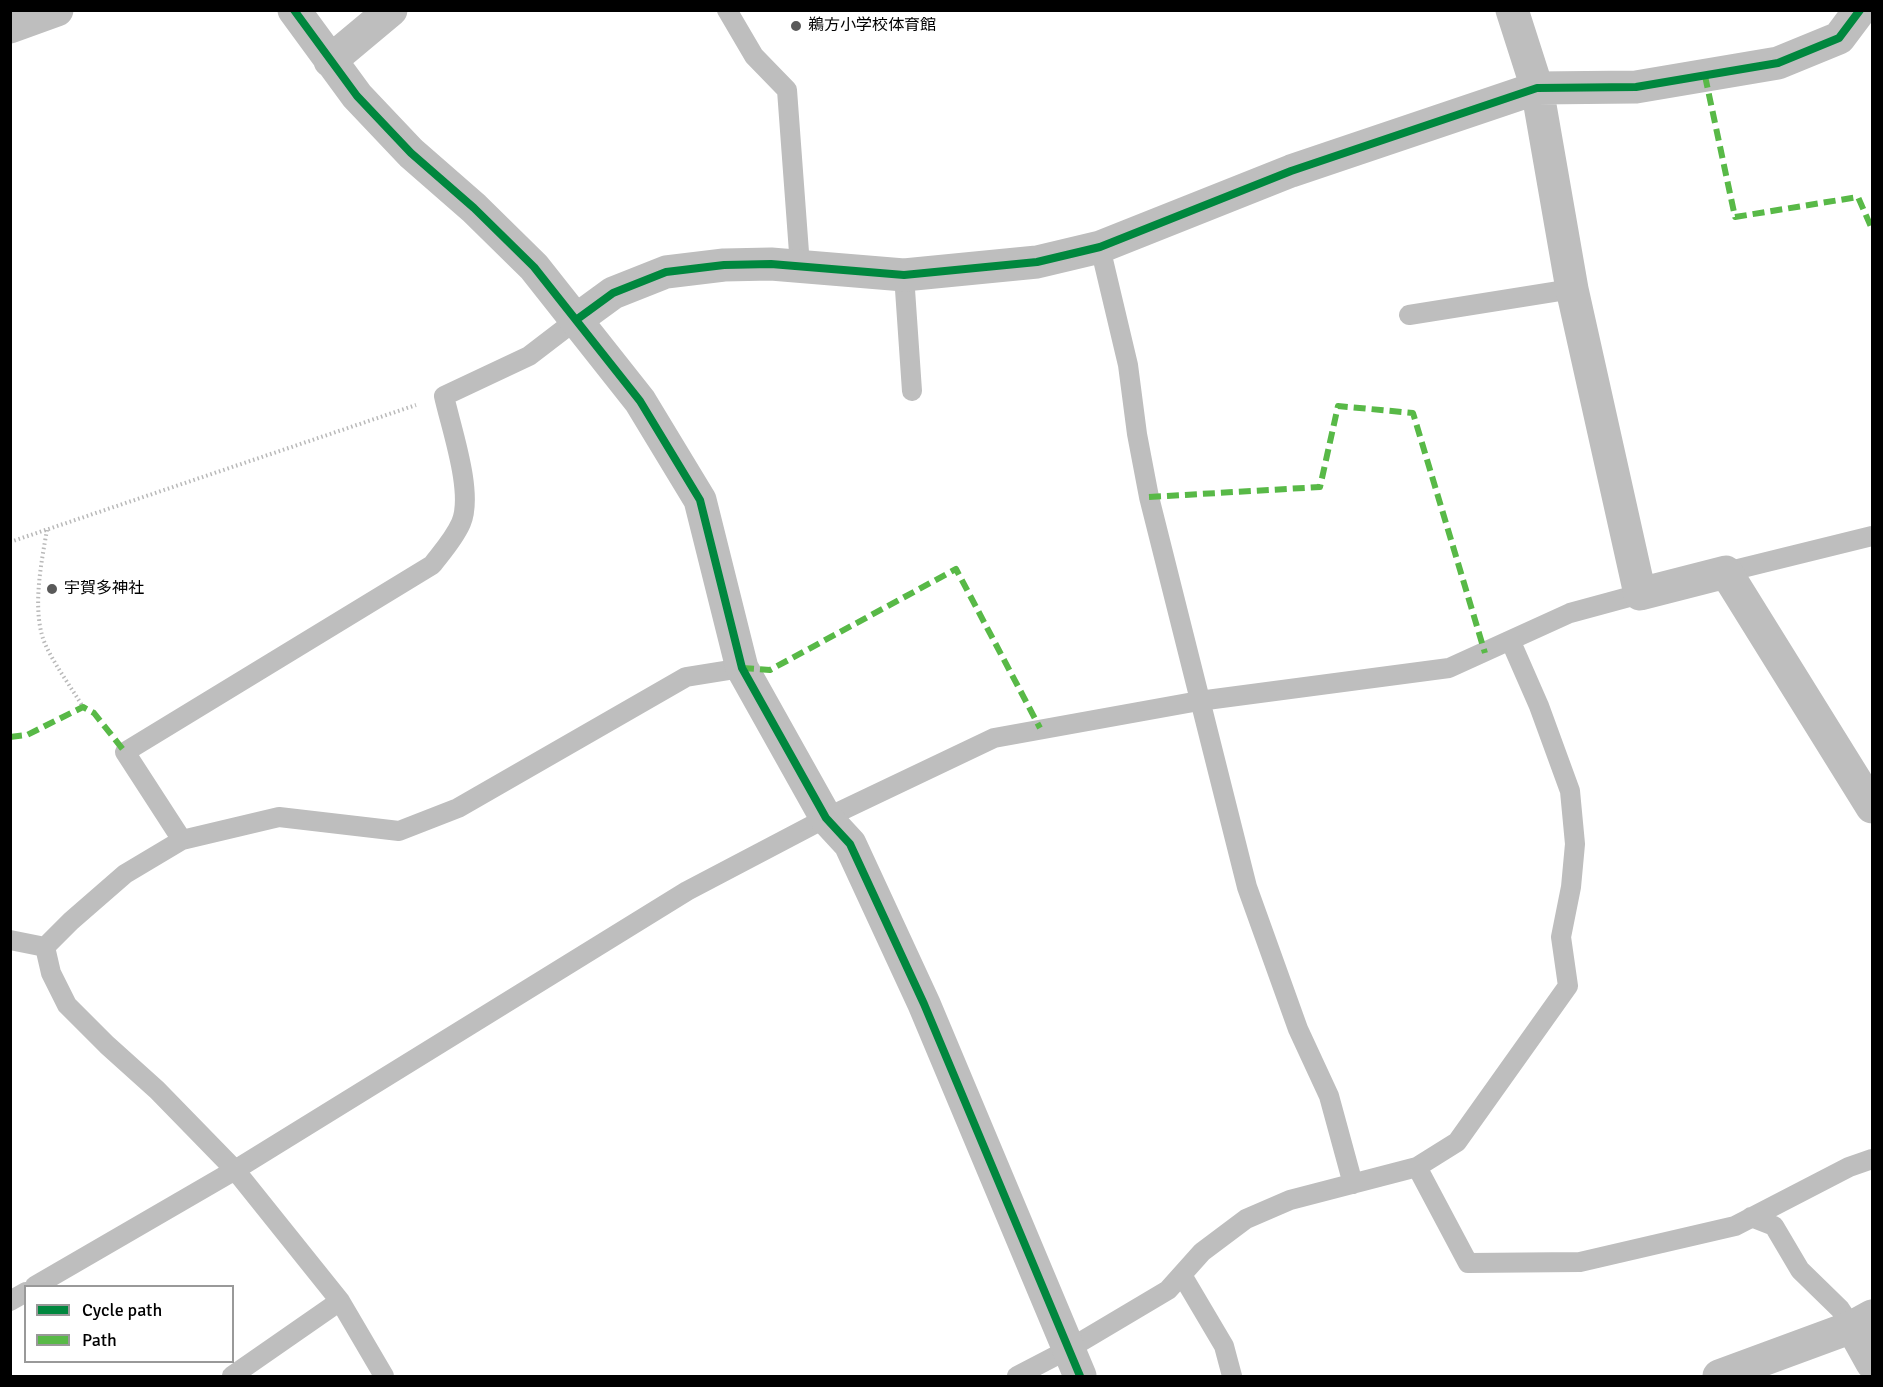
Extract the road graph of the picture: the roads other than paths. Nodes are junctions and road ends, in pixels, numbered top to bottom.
1 (57, 10) edge
2 (294, 10) edge
3 (391, 10) edge
4 (727, 10) edge
5 (1512, 10) edge
6 (1860, 10) edge
7 (10, 27) edge
8 (330, 61) junction
9 (1537, 88) junction
10 (1100, 247) junction
11 (800, 267) junction
12 (904, 275) junction
13 (1572, 289) junction
14 (1409, 315) dead end
15 (576, 320) junction
16 (912, 391) dead end
17 (1872, 536) edge
18 (1726, 572) junction
19 (1640, 594) junction
20 (1511, 642) junction
21 (742, 668) junction
22 (1199, 701) junction
23 (1872, 807) edge
24 (826, 818) junction
25 (182, 840) junction
26 (10, 940) edge
27 (45, 947) junction
28 (1872, 1159) edge
29 (1417, 1167) junction
30 (235, 1170) junction
31 (1353, 1184) junction
32 (1751, 1218) junction
33 (1182, 1275) junction
34 (39, 1285) edge
35 (24, 1293) edge
36 (10, 1301) edge
37 (340, 1301) junction
38 (1862, 1322) edge
39 (1872, 1363) edge
40 (1073, 1364) edge
41 (232, 1377) edge
42 (384, 1377) edge
43 (1017, 1377) edge
44 (1232, 1377) edge
45 (1719, 1377) edge

1 - 7 street
2 - 8 street
3 - 8 street
4 - 11 lane
5 - 9 street
6 - 9 street
8 - 15 street
9 - 10 street
9 - 13 street
10 - 12 street
10 - 22 lane
11 - 12 street
11 - 15 street
12 - 16 lane
13 - 14 lane
13 - 19 street
15 - 21 street
15 - 25 lane
17 - 18 lane
18 - 19 street
18 - 23 street
19 - 20 lane
20 - 22 lane
20 - 29 lane
21 - 24 street
21 - 25 lane
22 - 24 lane
22 - 31 lane
24 - 30 lane
24 - 40 street
25 - 27 lane
26 - 27 lane
27 - 30 lane
28 - 32 lane
29 - 31 lane
29 - 32 lane
30 - 34 lane
30 - 37 lane
31 - 33 lane
32 - 38 lane
33 - 40 lane
33 - 44 lane
35 - 36 lane
37 - 41 lane
37 - 42 lane
38 - 39 street
38 - 45 street
40 - 43 lane

